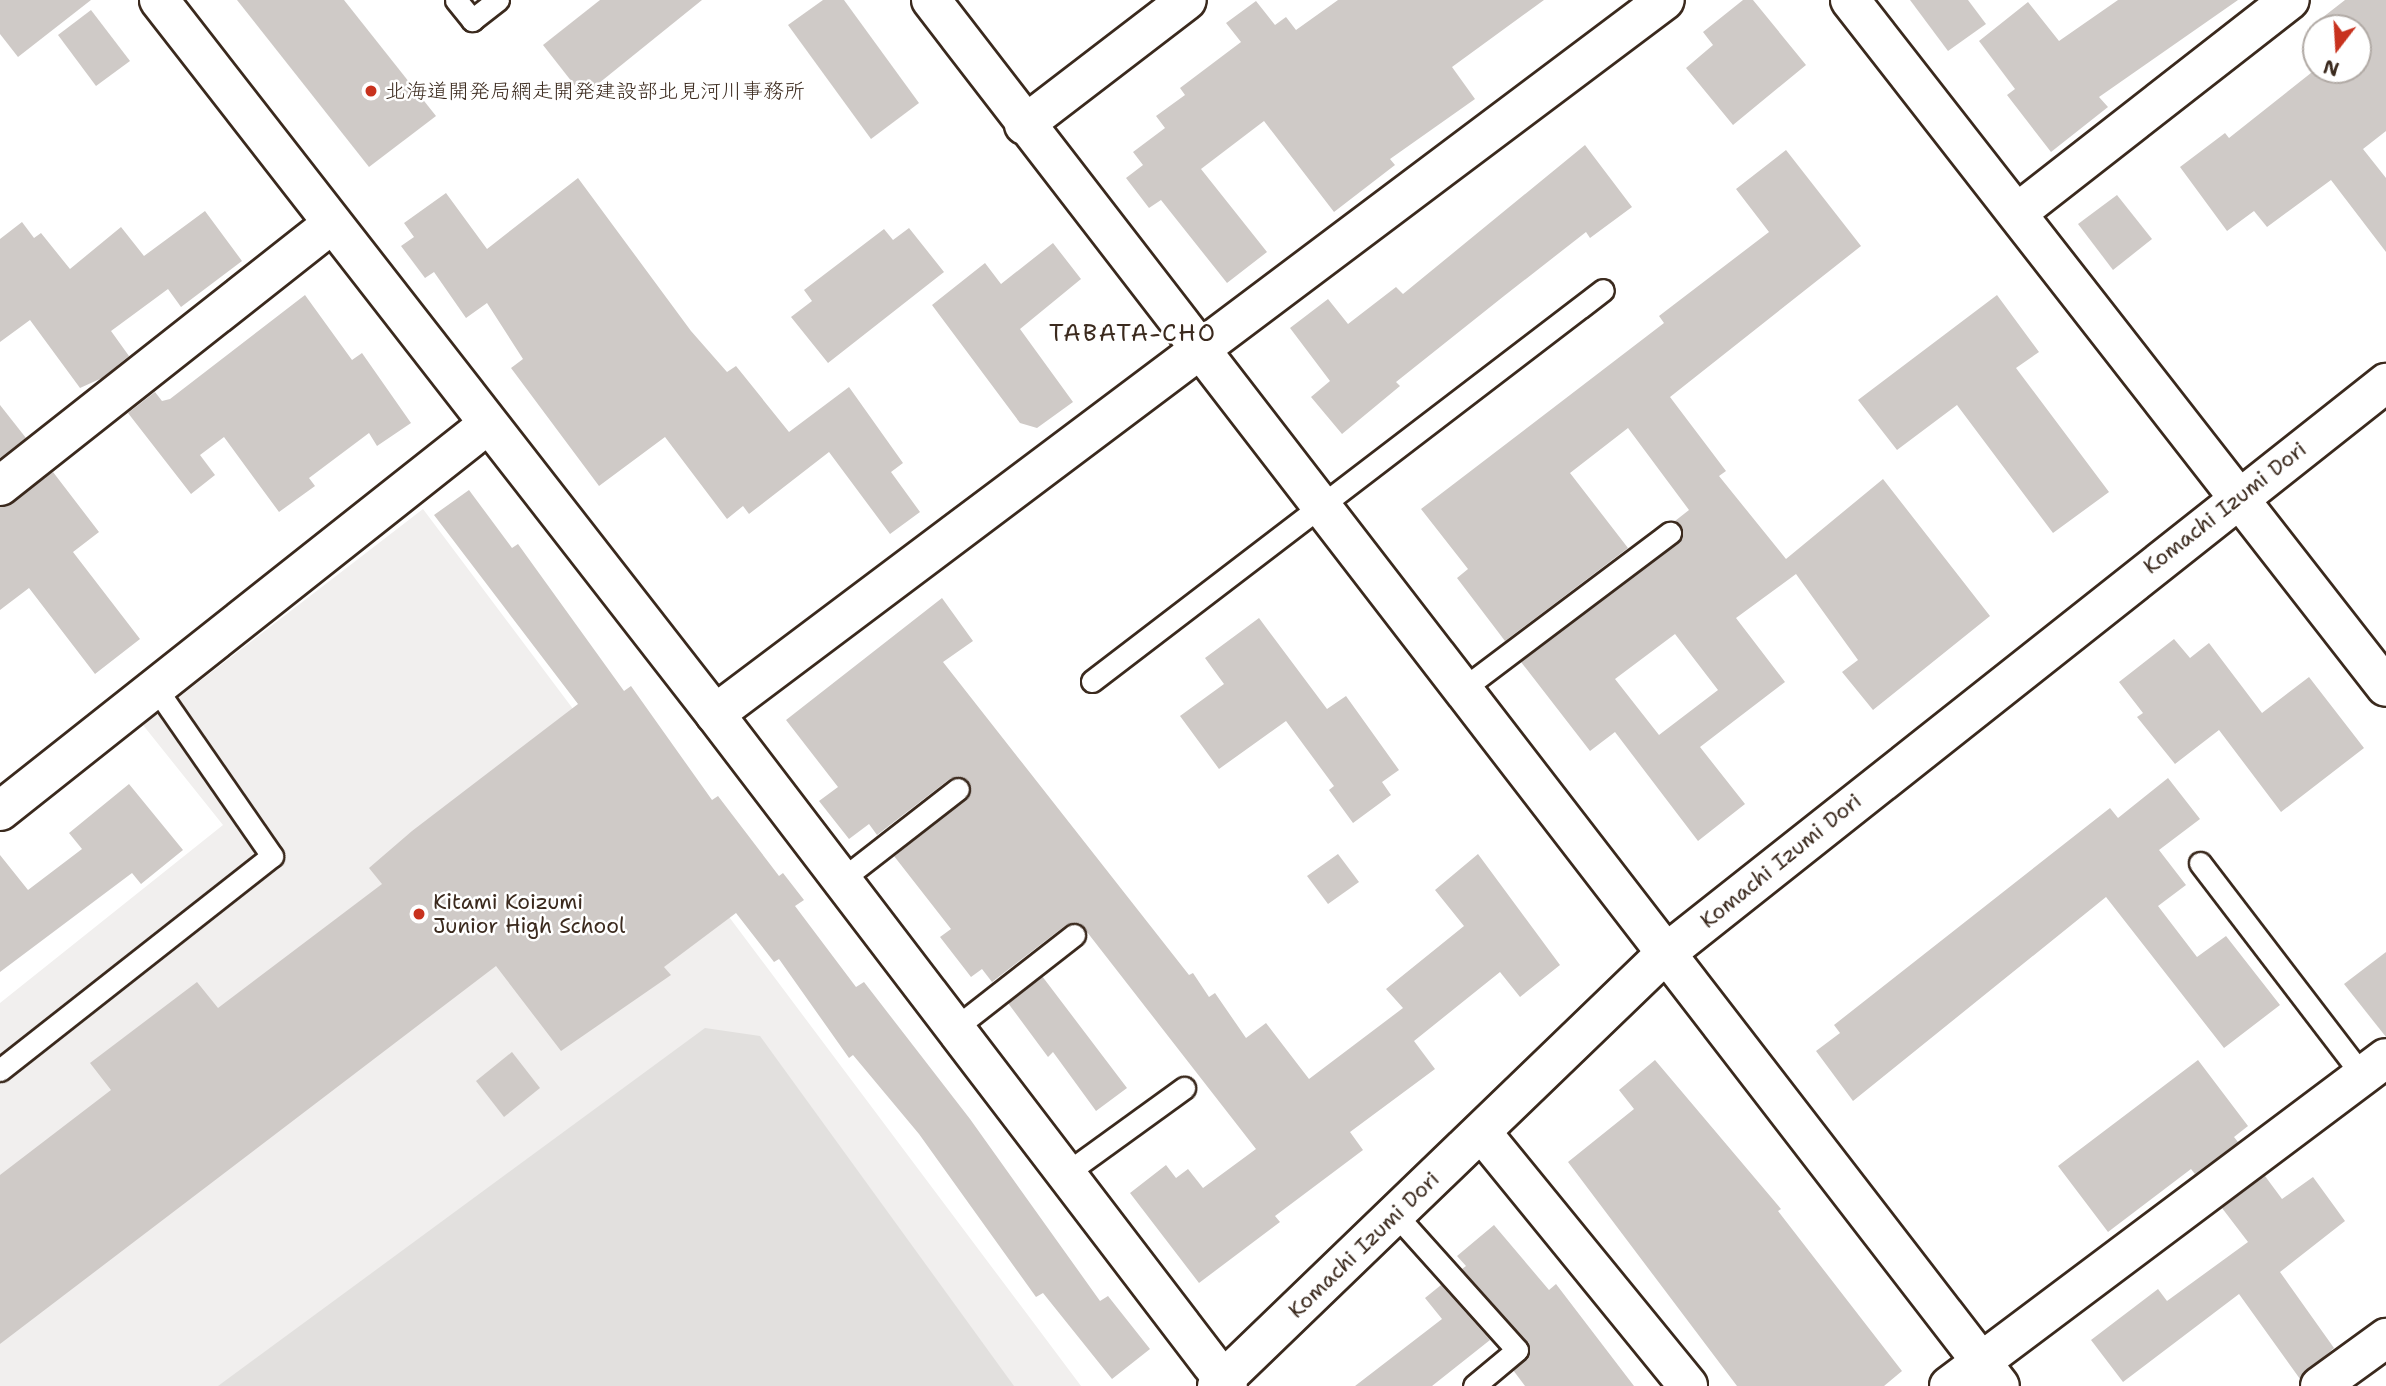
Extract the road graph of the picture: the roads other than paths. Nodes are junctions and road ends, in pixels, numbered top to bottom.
1 (159, 0) edge
2 (456, 0) edge
3 (498, 0) edge
4 (931, 0) edge
5 (1186, 0) edge
6 (1665, 0) edge
7 (1850, 0) edge
8 (2290, 0) edge
9 (1024, 125) junction
10 (2017, 213) junction
11 (332, 224) junction
12 (1603, 290) dead end
13 (1197, 351) junction
14 (2386, 383) edge
15 (487, 425) junction
16 (0, 486) edge
17 (2237, 498) junction
18 (1320, 511) junction
19 (1670, 533) dead end
20 (1092, 681) dead end
21 (2386, 687) edge
22 (157, 690) junction
23 (1460, 691) junction
24 (715, 714) junction
25 (958, 789) dead end
26 (0, 811) edge
27 (2200, 863) dead end
28 (841, 880) junction
29 (1074, 935) dead end
30 (1665, 954) junction
31 (955, 1028) junction
32 (2374, 1067) edge
33 (0, 1070) edge
34 (1184, 1088) dead end
35 (1482, 1133) junction
36 (1065, 1174) junction
37 (1396, 1215) junction
38 (2386, 1338) edge
39 (1990, 1374) edge
40 (1223, 1384) edge
41 (1474, 1386) edge
42 (1688, 1386) edge
43 (1949, 1386) edge
44 (2320, 1386) edge

1 - 11 street
2 - 3 lane
4 - 9 street
5 - 9 street
6 - 13 street
7 - 10 street
8 - 10 street
9 - 13 street
10 - 17 street
11 - 15 street
11 - 16 street
12 - 18 lane
13 - 18 street
13 - 24 street
14 - 17 street, Komachi Izumi Dori
15 - 22 street
15 - 24 street
17 - 21 street
17 - 30 street, Komachi Izumi Dori
18 - 20 lane
18 - 23 street
19 - 23 lane
22 - 26 street
22 - 33 lane
23 - 30 street
24 - 28 street
25 - 28 lane
27 - 32 lane
28 - 31 street
29 - 31 lane
30 - 35 street, Komachi Izumi Dori
30 - 39 street
31 - 36 street
32 - 39 street
34 - 36 lane
35 - 37 street, Komachi Izumi Dori
35 - 42 street
36 - 40 street
37 - 40 street, Komachi Izumi Dori
37 - 41 lane
38 - 44 street
39 - 43 street

